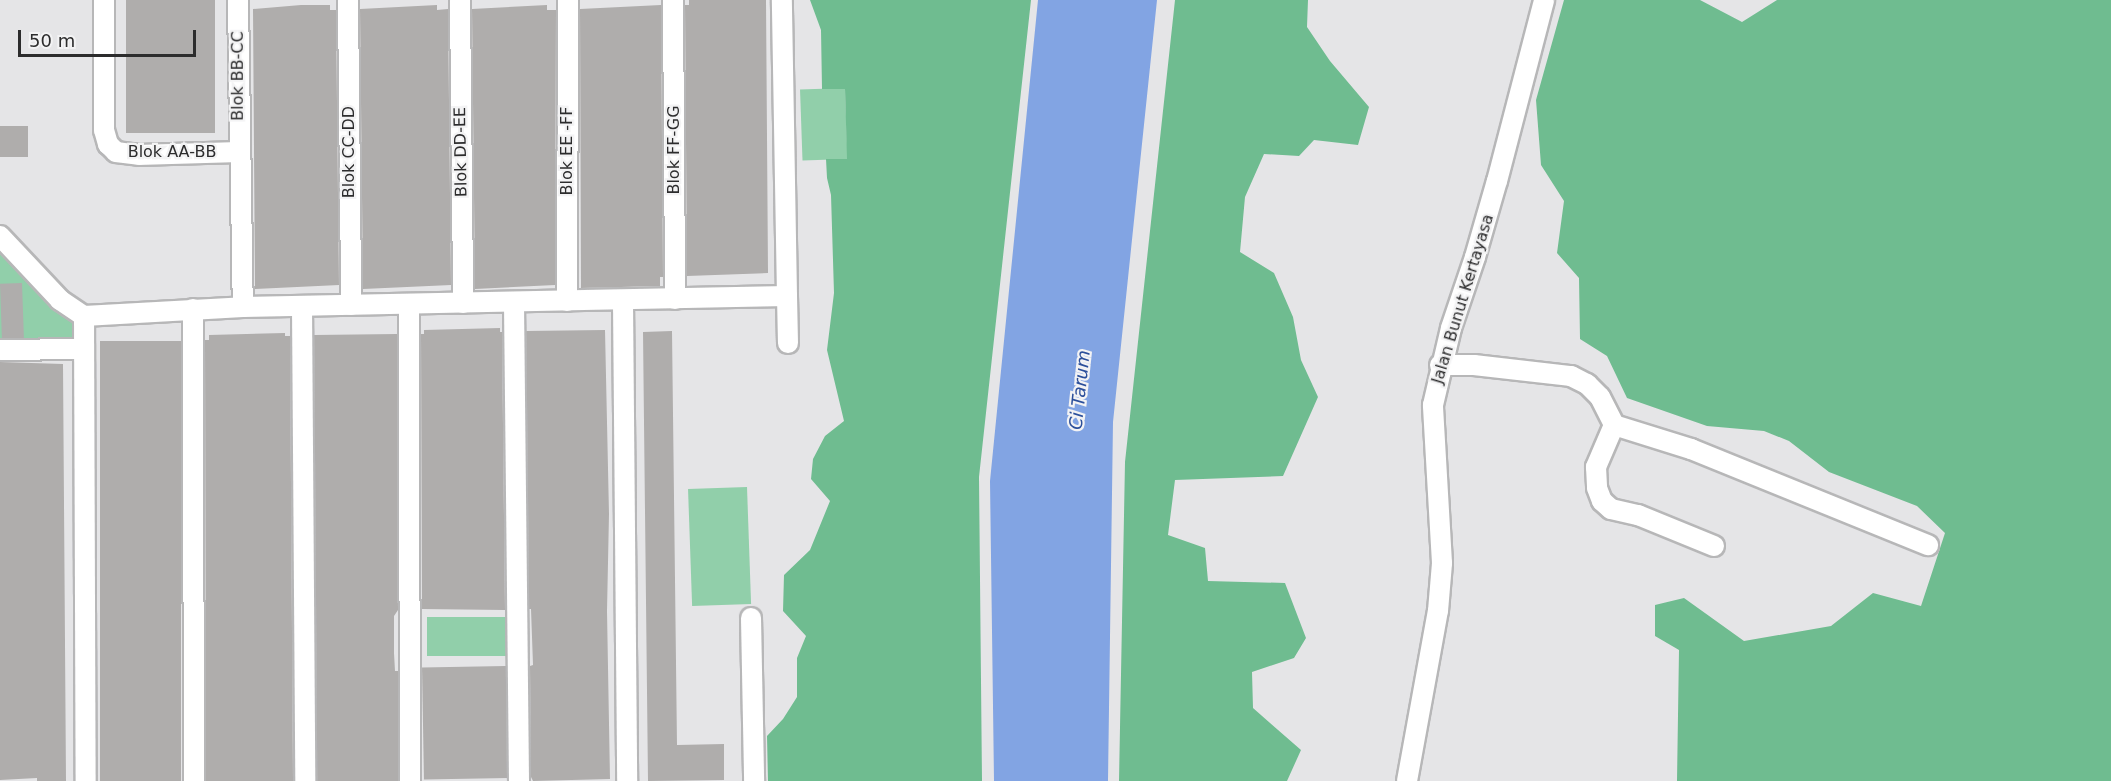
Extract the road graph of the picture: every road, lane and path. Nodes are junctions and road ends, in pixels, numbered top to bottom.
1 (104, 0) edge
2 (238, 0) edge
3 (348, 0) edge
4 (460, 0) edge
5 (568, 0) edge
6 (673, 0) edge
7 (782, 0) edge
8 (1544, 0) edge
9 (238, 152) junction
10 (0, 236) edge
11 (787, 296) junction
12 (675, 299) junction
13 (567, 301) junction
14 (623, 301) junction
15 (463, 303) junction
16 (514, 303) junction
17 (351, 304) junction
18 (409, 305) junction
19 (302, 306) junction
20 (243, 307) junction
21 (193, 309) junction
22 (84, 316) junction
23 (788, 343) dead end
24 (84, 349) junction
25 (0, 350) edge
26 (1440, 365) junction
27 (1614, 425) junction
28 (1928, 545) dead end
29 (1714, 546) dead end
30 (751, 618) dead end
31 (86, 781) edge
32 (194, 781) edge
33 (305, 781) edge
34 (410, 781) edge
35 (519, 781) edge
36 (627, 781) edge
37 (754, 781) edge
38 (1407, 781) edge

1 - 9 street, Blok AA-BB
2 - 9 street, Blok BB-CC
3 - 17 street, Blok CC-DD
4 - 15 street, Blok DD-EE
5 - 13 street, Blok EE -FF
6 - 12 street, Blok FF-GG
7 - 11 street
8 - 26 street, Jalan Bunut Kertayasa
9 - 20 street, Blok BB-CC
10 - 22 street
11 - 12 street
11 - 23 street
12 - 14 street
13 - 14 street
13 - 16 street
14 - 36 street
15 - 16 street
15 - 18 street
16 - 35 street
17 - 18 street
17 - 19 street
18 - 34 street
19 - 20 street
19 - 33 street
20 - 21 street
21 - 22 street
21 - 32 street
22 - 24 street
24 - 25 street
24 - 31 street
26 - 27 street
26 - 38 street, Jalan Bunut Kertayasa
27 - 28 street
27 - 29 street
30 - 37 street

